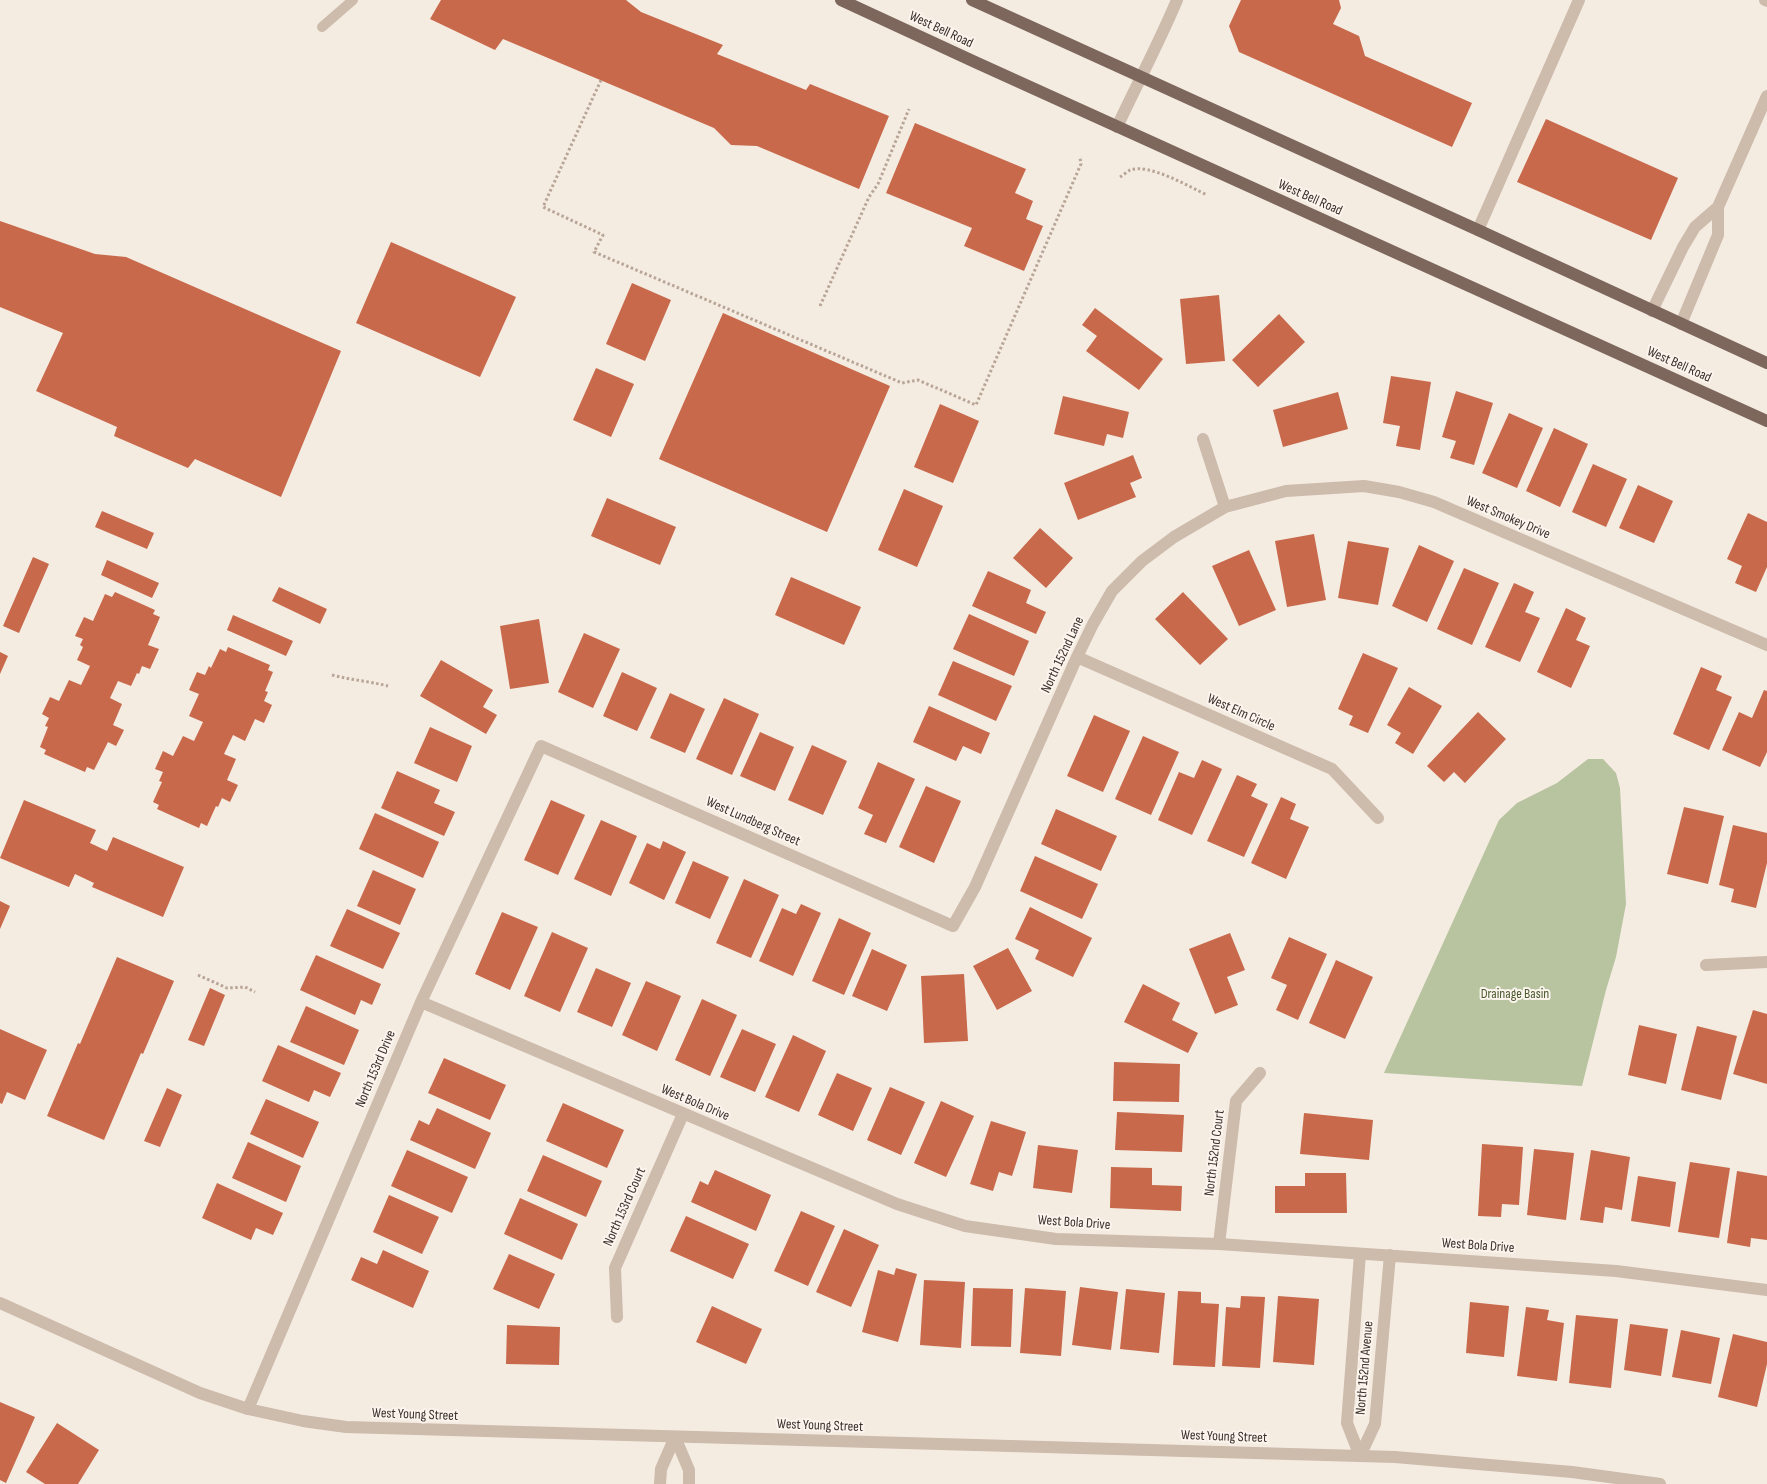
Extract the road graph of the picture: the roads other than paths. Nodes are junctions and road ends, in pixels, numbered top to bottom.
1 (353, 0) edge
2 (841, 0) edge
3 (972, 0) edge
4 (1177, 0) edge
5 (1579, 0) edge
6 (322, 27) dead end
7 (1140, 77) junction
8 (1767, 96) edge
9 (1117, 127) junction
10 (1718, 207) junction
11 (1478, 230) junction
12 (1652, 311) junction
13 (1681, 324) junction
14 (1767, 363) edge
15 (1767, 421) edge
16 (1203, 439) dead end
17 (1225, 508) junction
18 (1767, 645) edge
19 (1077, 657) junction
20 (541, 746) joint
21 (1378, 818) dead end
22 (953, 926) joint
23 (1767, 962) edge
24 (1706, 965) dead end
25 (421, 1002) junction
26 (1260, 1073) dead end
27 (683, 1114) junction
28 (1219, 1244) junction
29 (1360, 1254) junction
30 (1390, 1255) junction
31 (1767, 1290) edge
32 (0, 1303) edge
33 (617, 1317) dead end
34 (248, 1409) junction
35 (675, 1437) junction
36 (1360, 1456) junction
37 (660, 1484) edge
38 (689, 1484) edge
39 (1660, 1484) edge

1 - 6 lane
2 - 9 main road, West Bell Road
3 - 7 main road
4 - 7 street
5 - 11 street
7 - 9 street
7 - 11 main road
8 - 10 street
9 - 15 main road, West Bell Road
10 - 12 street
10 - 13 street
11 - 12 main road
12 - 13 main road
13 - 14 main road
16 - 17 street
17 - 18 street, West Smokey Drive
17 - 19 street, North 152nd Lane
19 - 21 street, West Elm Circle
19 - 22 street, North 152nd Lane
20 - 22 street, West Lundberg Street
20 - 25 street, North 153rd Drive
23 - 24 street
25 - 27 street, West Bola Drive
25 - 34 street, North 153rd Drive
26 - 28 street, North 152nd Court
27 - 28 street, West Bola Drive
27 - 33 street, North 153rd Court
28 - 29 street, West Bola Drive
29 - 30 street, West Bola Drive
29 - 36 street, North 152nd Avenue
30 - 31 street, West Bola Drive
30 - 36 street, North 152nd Avenue
32 - 34 street, West Young Street
34 - 35 street, West Young Street
35 - 36 street, West Young Street
35 - 37 street
35 - 38 street
36 - 39 street, West Young Street

